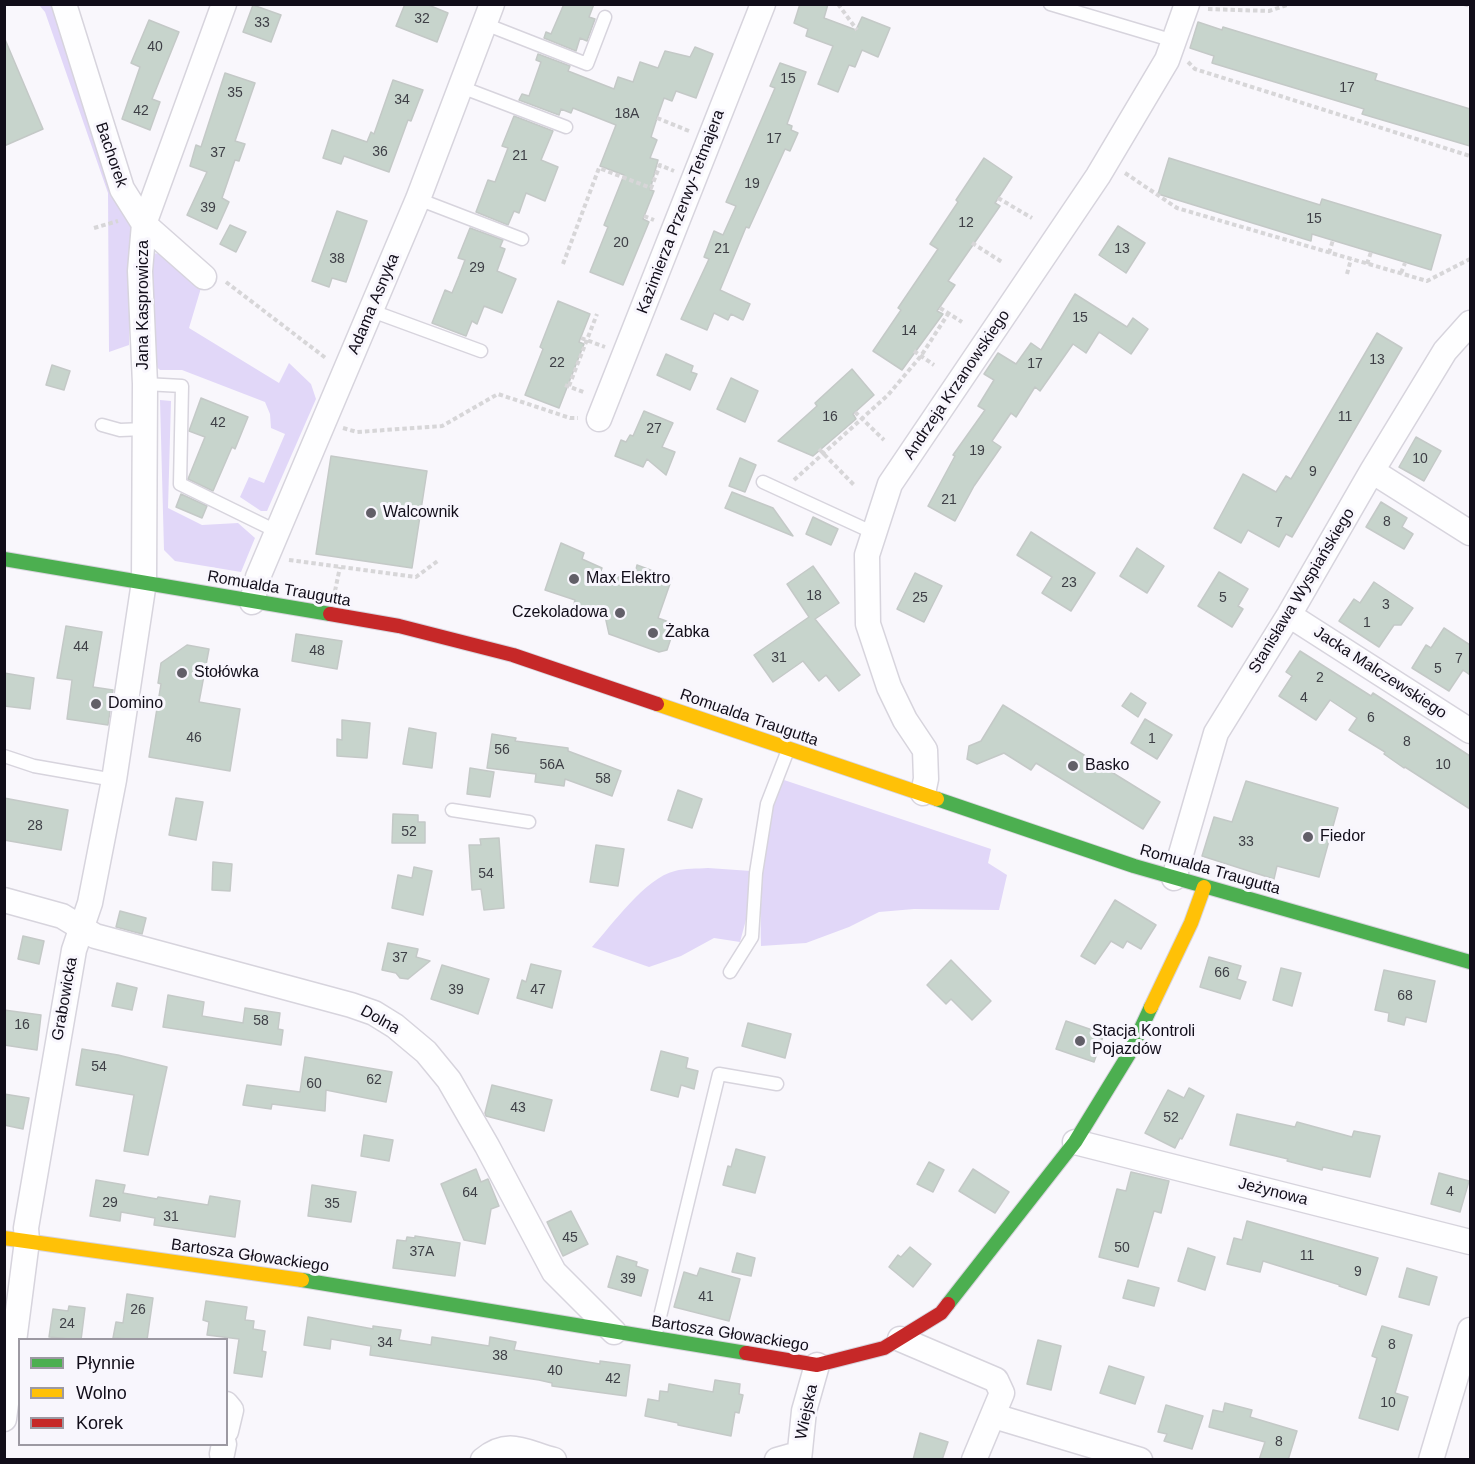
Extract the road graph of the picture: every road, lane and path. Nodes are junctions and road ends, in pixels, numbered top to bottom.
1 (64, 4) edge
2 (224, 4) edge
3 (838, 4) edge
4 (1050, 4) edge
5 (1290, 4) edge
6 (1464, 4) edge
7 (758, 6) edge
8 (1470, 6) edge
9 (1197, 7) edge
10 (489, 14) edge
11 (605, 17) dead end
12 (857, 30) dead end
13 (1174, 41) junction
14 (1195, 69) dead end
15 (461, 87) junction
16 (657, 118) dead end
17 (566, 127) dead end
18 (710, 138) junction
19 (1470, 156) edge
20 (1107, 161) junction
21 (694, 179) junction
22 (998, 198) dead end
23 (418, 199) junction
24 (1179, 200) dead end
25 (1177, 208) junction
26 (1224, 214) dead end
27 (1032, 218) dead end
28 (1222, 221) junction
29 (144, 224) junction
30 (1256, 224) dead end
31 (1254, 231) junction
32 (1290, 234) dead end
33 (522, 239) dead end
34 (1288, 240) junction
35 (1333, 240) dead end
36 (972, 243) dead end
37 (1371, 252) dead end
38 (1329, 253) junction
39 (1351, 259) junction
40 (1470, 260) edge
41 (1002, 262) dead end
42 (1405, 263) dead end
43 (563, 264) dead end
44 (1367, 264) junction
45 (196, 271) joint
46 (1347, 274) dead end
47 (1401, 274) junction
48 (940, 308) dead end
49 (372, 311) junction
50 (597, 314) dead end
51 (948, 314) junction
52 (962, 322) dead end
53 (1468, 330) edge
54 (482, 351) dead end
55 (914, 351) dead end
56 (921, 356) junction
57 (934, 364) dead end
58 (335, 365) dead end
59 (145, 384) junction
60 (569, 386) dead end
61 (855, 412) dead end
62 (599, 419) joint
63 (862, 419) junction
64 (102, 425) dead end
65 (335, 425) dead end
66 (145, 429) junction
67 (884, 440) dead end
68 (819, 449) dead end
69 (824, 453) junction
70 (1372, 471) junction
71 (763, 482) dead end
72 (854, 485) dead end
73 (782, 491) junction
74 (278, 532) junction
75 (874, 533) junction
76 (1470, 533) edge
77 (4, 559) edge
78 (279, 559) dead end
79 (439, 560) dead end
80 (340, 567) junction
81 (144, 582) junction
82 (326, 590) dead end
83 (335, 592) junction
84 (345, 594) dead end
85 (252, 602) junction
86 (1289, 615) junction
87 (1470, 731) edge
88 (789, 749) junction
89 (4, 756) edge
90 (114, 780) junction
91 (923, 793) junction
92 (452, 810) dead end
93 (528, 822) dead end
94 (1174, 878) junction
95 (1204, 887) junction
96 (4, 900) edge
97 (81, 927) junction
98 (1470, 962) edge
99 (730, 972) dead end
100 (777, 1084) dead end
101 (1074, 1142) junction
102 (16, 1239) edge
103 (1470, 1242) edge
104 (1470, 1330) edge
105 (614, 1332) junction
106 (655, 1338) junction
107 (900, 1338) junction
108 (16, 1359) edge
109 (818, 1365) junction
110 (228, 1406) edge
111 (994, 1416) junction
112 (4, 1419) edge
113 (228, 1424) edge
114 (791, 1458) edge
115 (483, 1460) edge
116 (554, 1460) edge
117 (974, 1460) edge
118 (1140, 1460) edge
119 (1431, 1460) edge

1 - 29 street, Bachorek
2 - 29 street, Jana Kasprowicza
3 - 12 path
4 - 13 lane
5 - 9 path
6 - 8 path
7 - 18 street, Kazimierza Przerwy-Tetmajera
9 - 13 street, Andrzeja Krzanowskiego
10 - 11 lane
10 - 15 street, Adama Asnyka
13 - 20 street, Andrzeja Krzanowskiego
14 - 19 path
15 - 17 lane
15 - 23 street, Adama Asnyka
16 - 18 path
18 - 21 street, Kazimierza Przerwy-Tetmajera
20 - 25 path
20 - 75 street, Andrzeja Krzanowskiego
21 - 43 path
21 - 62 street, Kazimierza Przerwy-Tetmajera
22 - 27 path
23 - 33 lane
23 - 49 street, Adama Asnyka
24 - 25 path
25 - 28 path
26 - 28 path
28 - 31 path
29 - 45 street, Bachorek
29 - 59 street, Jana Kasprowicza
30 - 31 path
31 - 34 path
32 - 34 path
34 - 38 path
35 - 38 path
36 - 41 path
37 - 44 path
38 - 39 path
39 - 44 path
39 - 46 path
40 - 47 path
42 - 47 path
44 - 47 path
45 - 58 path
48 - 51 path
49 - 54 lane
49 - 74 street, Adama Asnyka
50 - 60 path
51 - 52 path
51 - 56 path
53 - 70 street, Stanisława Wyspiańskiego
55 - 56 path
56 - 57 path
56 - 63 path
59 - 66 street, Jana Kasprowicza
59 - 74 lane
61 - 63 path
62 - 65 path
63 - 67 path
63 - 69 path
64 - 66 lane
66 - 81 street, Jana Kasprowicza
68 - 69 path
69 - 72 path
69 - 73 path
70 - 76 street
70 - 86 street, Stanisława Wyspiańskiego
71 - 73 lane
73 - 75 lane
74 - 85 street, Adama Asnyka
75 - 91 street, Andrzeja Krzanowskiego
77 - 81 street, Romualda Traugutta
78 - 80 path
79 - 80 path
80 - 83 path
81 - 85 street, Romualda Traugutta
81 - 90 street, Grabowicka
82 - 83 path
83 - 84 path
85 - 88 street, Romualda Traugutta
86 - 87 street, Jacka Malczewskiego
86 - 94 street, Stanisława Wyspiańskiego
88 - 91 street, Romualda Traugutta
88 - 99 lane
89 - 90 lane
90 - 97 street, Grabowicka
91 - 94 street, Romualda Traugutta
92 - 93 lane
94 - 95 street, Romualda Traugutta
95 - 98 street, Romualda Traugutta
95 - 101 street, Bartosza Głowackiego
96 - 97 street, Dolna
97 - 102 street, Grabowicka
97 - 105 street, Dolna
100 - 106 lane
101 - 103 street, Jeżynowa
101 - 107 street, Bartosza Głowackiego
102 - 105 street, Bartosza Głowackiego
102 - 108 street, Grabowicka
104 - 119 street
105 - 106 street, Bartosza Głowackiego
106 - 109 street, Bartosza Głowackiego
107 - 109 street, Bartosza Głowackiego
107 - 111 street
108 - 112 street, Grabowicka
109 - 114 street, Wiejska
110 - 113 street
111 - 117 street
111 - 118 street
115 - 116 street

